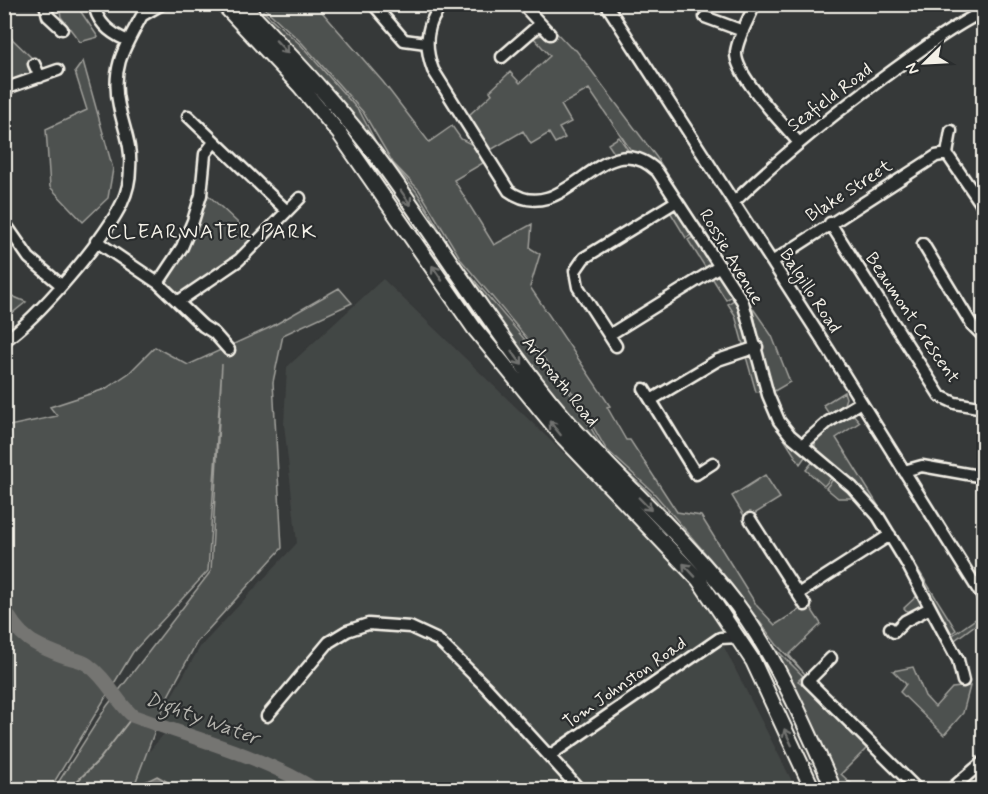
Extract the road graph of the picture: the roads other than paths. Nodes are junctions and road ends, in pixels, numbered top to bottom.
1 (45, 4) edge
2 (94, 4) edge
3 (148, 4) edge
4 (162, 4) edge
5 (223, 4) edge
6 (242, 4) edge
7 (374, 4) edge
8 (443, 4) edge
9 (522, 4) edge
10 (755, 4) edge
11 (970, 4) edge
12 (611, 7) edge
13 (980, 13) edge
14 (143, 15) junction
15 (705, 17) dead end
16 (540, 24) junction
17 (984, 26) edge
18 (62, 29) dead end
19 (743, 31) junction
20 (549, 34) dead end
21 (126, 40) junction
22 (426, 43) junction
23 (502, 57) dead end
24 (34, 64) dead end
25 (58, 70) dead end
26 (40, 77) junction
27 (4, 89) edge
28 (188, 116) dead end
29 (951, 131) dead end
30 (214, 142) junction
31 (798, 142) junction
32 (947, 154) junction
33 (300, 198) dead end
34 (677, 201) junction
35 (734, 202) junction
36 (984, 208) edge
37 (287, 212) junction
38 (4, 222) edge
39 (830, 223) junction
40 (96, 241) junction
41 (923, 244) dead end
42 (772, 262) junction
43 (720, 266) junction
44 (158, 283) junction
45 (61, 285) junction
46 (179, 301) junction
47 (609, 335) junction
48 (984, 337) edge
49 (4, 341) edge
50 (616, 346) dead end
51 (757, 347) junction
52 (229, 350) dead end
53 (644, 389) dead end
54 (651, 400) junction
55 (861, 402) junction
56 (984, 408) edge
57 (802, 445) junction
58 (713, 463) dead end
59 (904, 471) junction
60 (984, 477) edge
61 (750, 519) dead end
62 (890, 535) junction
63 (982, 593) edge
64 (798, 594) junction
65 (805, 605) dead end
66 (930, 608) junction
67 (727, 619) junction
68 (890, 628) dead end
69 (739, 637) junction
70 (720, 638) junction
71 (831, 658) dead end
72 (963, 681) dead end
73 (267, 716) dead end
74 (549, 756) junction
75 (984, 761) edge
76 (580, 789) edge
77 (813, 789) edge
78 (834, 789) edge
79 (918, 789) edge
80 (950, 789) edge

1 - 18 street
2 - 21 street
3 - 14 street
4 - 14 street
67 -> 5 main road, Arbroath Road
6 -> 78 main road, Arbroath Road
7 - 22 street
8 - 22 street
9 - 16 street
10 - 19 street
11 - 13 street
12 - 35 street, Balgillo Road
13 - 17 street
13 - 31 street, Seafield Road
14 - 21 street
15 - 19 street
16 - 20 street
16 - 23 street
19 - 31 street
21 - 40 street
22 - 34 street, Rossie Avenue
24 - 26 street
25 - 26 street
26 - 27 street
28 - 30 street
29 - 32 street
30 - 37 street
30 - 44 street
31 - 35 street, Seafield Road
32 - 36 street
32 - 39 street, Blake Street
33 - 37 street
34 - 43 street, Rossie Avenue
34 - 47 street
35 - 42 street, Balgillo Road
37 - 46 street
38 - 45 street
39 - 42 street, Blake Street
39 - 56 street, Beaumont Crescent
40 - 44 street
40 - 45 street
41 - 48 street
42 - 55 street, Balgillo Road
43 - 47 street
43 - 51 street, Rossie Avenue
44 - 46 street
45 - 49 street
46 - 52 street
47 - 50 street
51 - 54 street
51 - 57 street, Rossie Avenue
53 - 54 street
54 - 58 street
55 - 57 street
55 - 59 street, Balgillo Road
57 - 62 street, Rossie Avenue
59 - 60 street
59 - 63 street, Balgillo Road
61 - 64 street
62 - 64 street
62 - 66 street, Rossie Avenue
64 - 65 street
66 - 68 street
66 - 72 street, Rossie Avenue
67 - 69 main road, Arbroath Road
67 - 70 street
69 - 70 street
77 -> 69 main road, Arbroath Road
70 - 74 street, Tom Johnston Road
71 - 79 street
73 - 74 street
74 - 76 street
75 - 80 street

